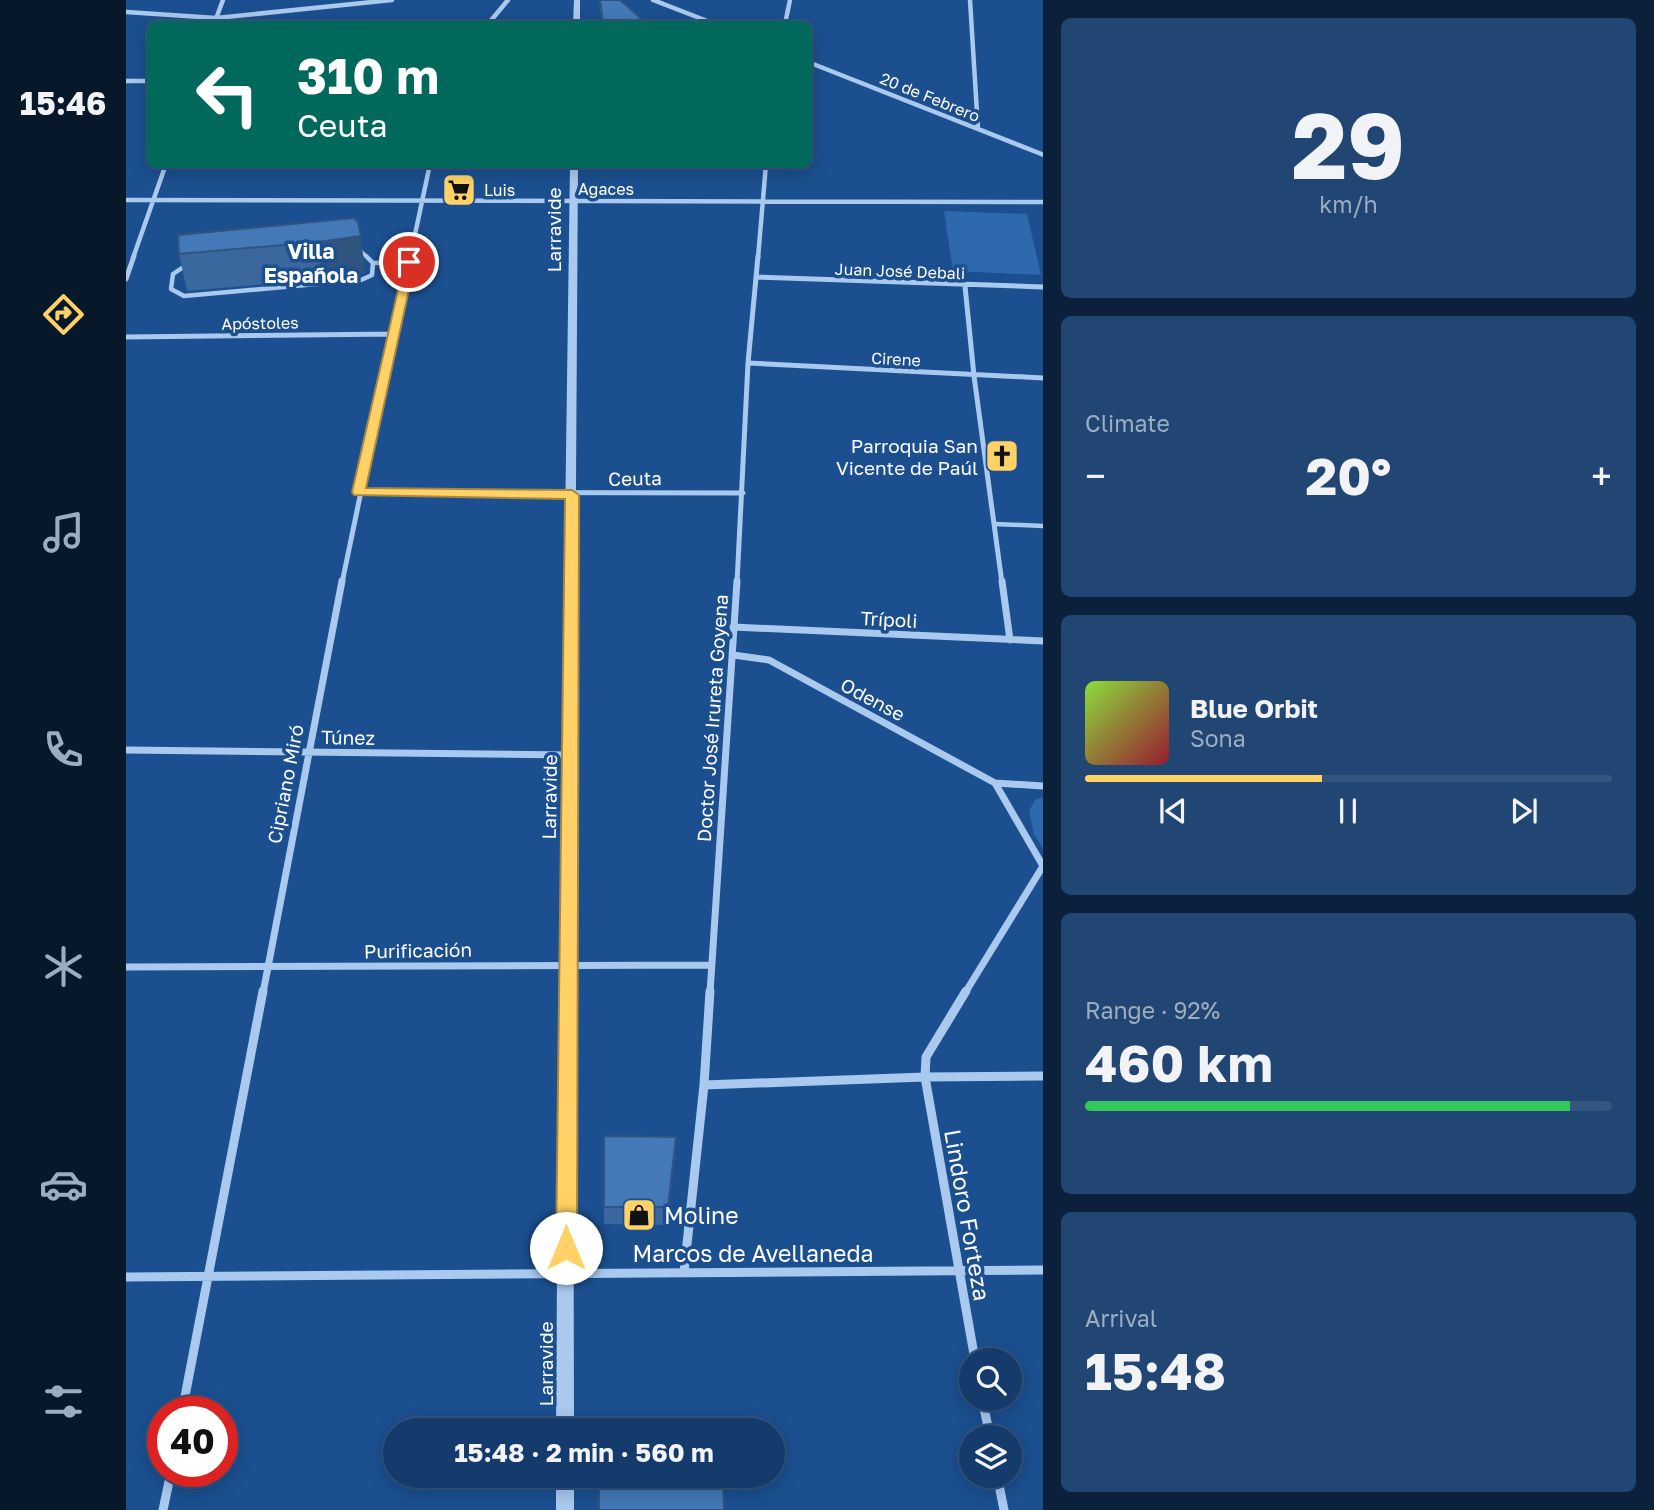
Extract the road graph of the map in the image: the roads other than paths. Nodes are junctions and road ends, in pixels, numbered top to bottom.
1 (223, 0) edge
2 (316, 0) edge
3 (392, 0) edge
4 (508, 0) edge
5 (578, 0) edge
6 (653, 0) edge
7 (790, 0) edge
8 (970, 0) edge
9 (314, 9) junction
10 (126, 12) edge
11 (216, 18) junction
12 (215, 21) edge
13 (490, 21) edge
14 (577, 21) edge
15 (707, 21) edge
16 (786, 21) edge
17 (812, 64) edge
18 (126, 81) edge
19 (147, 81) edge
20 (978, 129) junction
21 (1043, 155) edge
22 (165, 168) edge
23 (429, 168) edge
24 (574, 168) edge
25 (766, 168) edge
26 (126, 200) edge
27 (154, 200) junction
28 (422, 201) junction
29 (574, 201) junction
30 (762, 201) junction
31 (1043, 202) edge
32 (409, 262) junction
33 (373, 263) junction
34 (756, 277) junction
35 (126, 279) edge
36 (965, 286) junction
37 (1043, 286) edge
38 (394, 334) junction
39 (126, 337) edge
40 (748, 363) junction
41 (974, 376) junction
42 (1043, 378) edge
43 (359, 492) junction
44 (743, 493) junction
45 (572, 495) junction
46 (995, 524) junction
47 (1043, 526) edge
48 (733, 627) junction
49 (1010, 640) junction
50 (1043, 641) edge
51 (733, 655) junction
52 (126, 750) edge
53 (309, 752) junction
54 (570, 755) junction
55 (995, 783) junction
56 (1043, 786) edge
57 (1043, 866) edge
58 (566, 964) junction
59 (711, 965) junction
60 (126, 968) edge
61 (267, 968) junction
62 (1043, 1076) edge
63 (925, 1077) junction
64 (704, 1085) junction
65 (1043, 1270) edge
66 (958, 1271) junction
67 (684, 1272) junction
68 (566, 1274) junction
69 (126, 1277) edge
70 (209, 1277) junction
71 (973, 1348) edge
72 (185, 1396) edge
73 (565, 1418) edge
74 (168, 1487) edge
75 (565, 1488) edge
76 (1000, 1488) edge
77 (163, 1510) edge
78 (565, 1510) edge
79 (1004, 1510) edge

1 - 11 street
2 - 9 street
3 - 9 street
4 - 13 street
5 - 14 street
6 - 15 street
7 - 16 street
8 - 20 street
9 - 11 street
10 - 11 street
11 - 12 street
17 - 20 street, 20 de Febrero
18 - 19 street
20 - 21 street, 20 de Febrero
22 - 27 street
23 - 28 street, Cipriano Miró
24 - 29 street, Larravide
25 - 30 street, Doctor José Irureta Goyena
26 - 27 street, Agaces
27 - 28 street, Agaces
27 - 35 street
28 - 29 street, Agaces
28 - 32 street, Cipriano Miró
29 - 30 street, Agaces
29 - 45 street, Larravide
30 - 31 street, Agaces
30 - 34 street, Doctor José Irureta Goyena
32 - 33 lane
32 - 38 street, Cipriano Miró
33 - 33 lane
34 - 36 street, Juan José Debali
34 - 40 street, Doctor José Irureta Goyena
36 - 37 street, Juan José Debali
36 - 41 street
38 - 39 street, Apóstoles
38 - 43 street, Cipriano Miró
40 - 41 street, Cirene
40 - 44 street, Doctor José Irureta Goyena
41 - 42 street, Cirene
41 - 46 street
43 - 45 street, Ceuta
43 - 53 street, Cipriano Miró
44 - 45 street, Ceuta
44 - 48 street, Doctor José Irureta Goyena
45 - 54 street, Larravide
46 - 47 lane
46 - 49 street
48 - 49 street, Trípoli
48 - 51 street, Doctor José Irureta Goyena
49 - 50 street, Trípoli
51 - 55 street, Odense
51 - 59 street, Doctor José Irureta Goyena
52 - 53 street, Túnez
53 - 54 street, Túnez
53 - 61 street, Cipriano Miró
54 - 58 street, Larravide
55 - 56 street, Odense
55 - 57 street
57 - 63 street
58 - 59 street, Purificación
58 - 61 street, Purificación
58 - 68 street, Larravide
59 - 64 street, Doctor José Irureta Goyena
60 - 61 street, Purificación
61 - 70 street, Cipriano Miró
62 - 63 street
63 - 64 street
63 - 66 street, Lindoro Forteza
64 - 67 street, Doctor José Irureta Goyena
65 - 66 street, Marcos de Avellaneda
66 - 67 street, Marcos de Avellaneda
66 - 71 street, Lindoro Forteza
67 - 68 street, Marcos de Avellaneda
68 - 70 street, Marcos de Avellaneda
68 - 73 street, Larravide
69 - 70 street, Marcos de Avellaneda
70 - 72 street, Cipriano Miró
74 - 77 street
75 - 78 street
76 - 79 street

